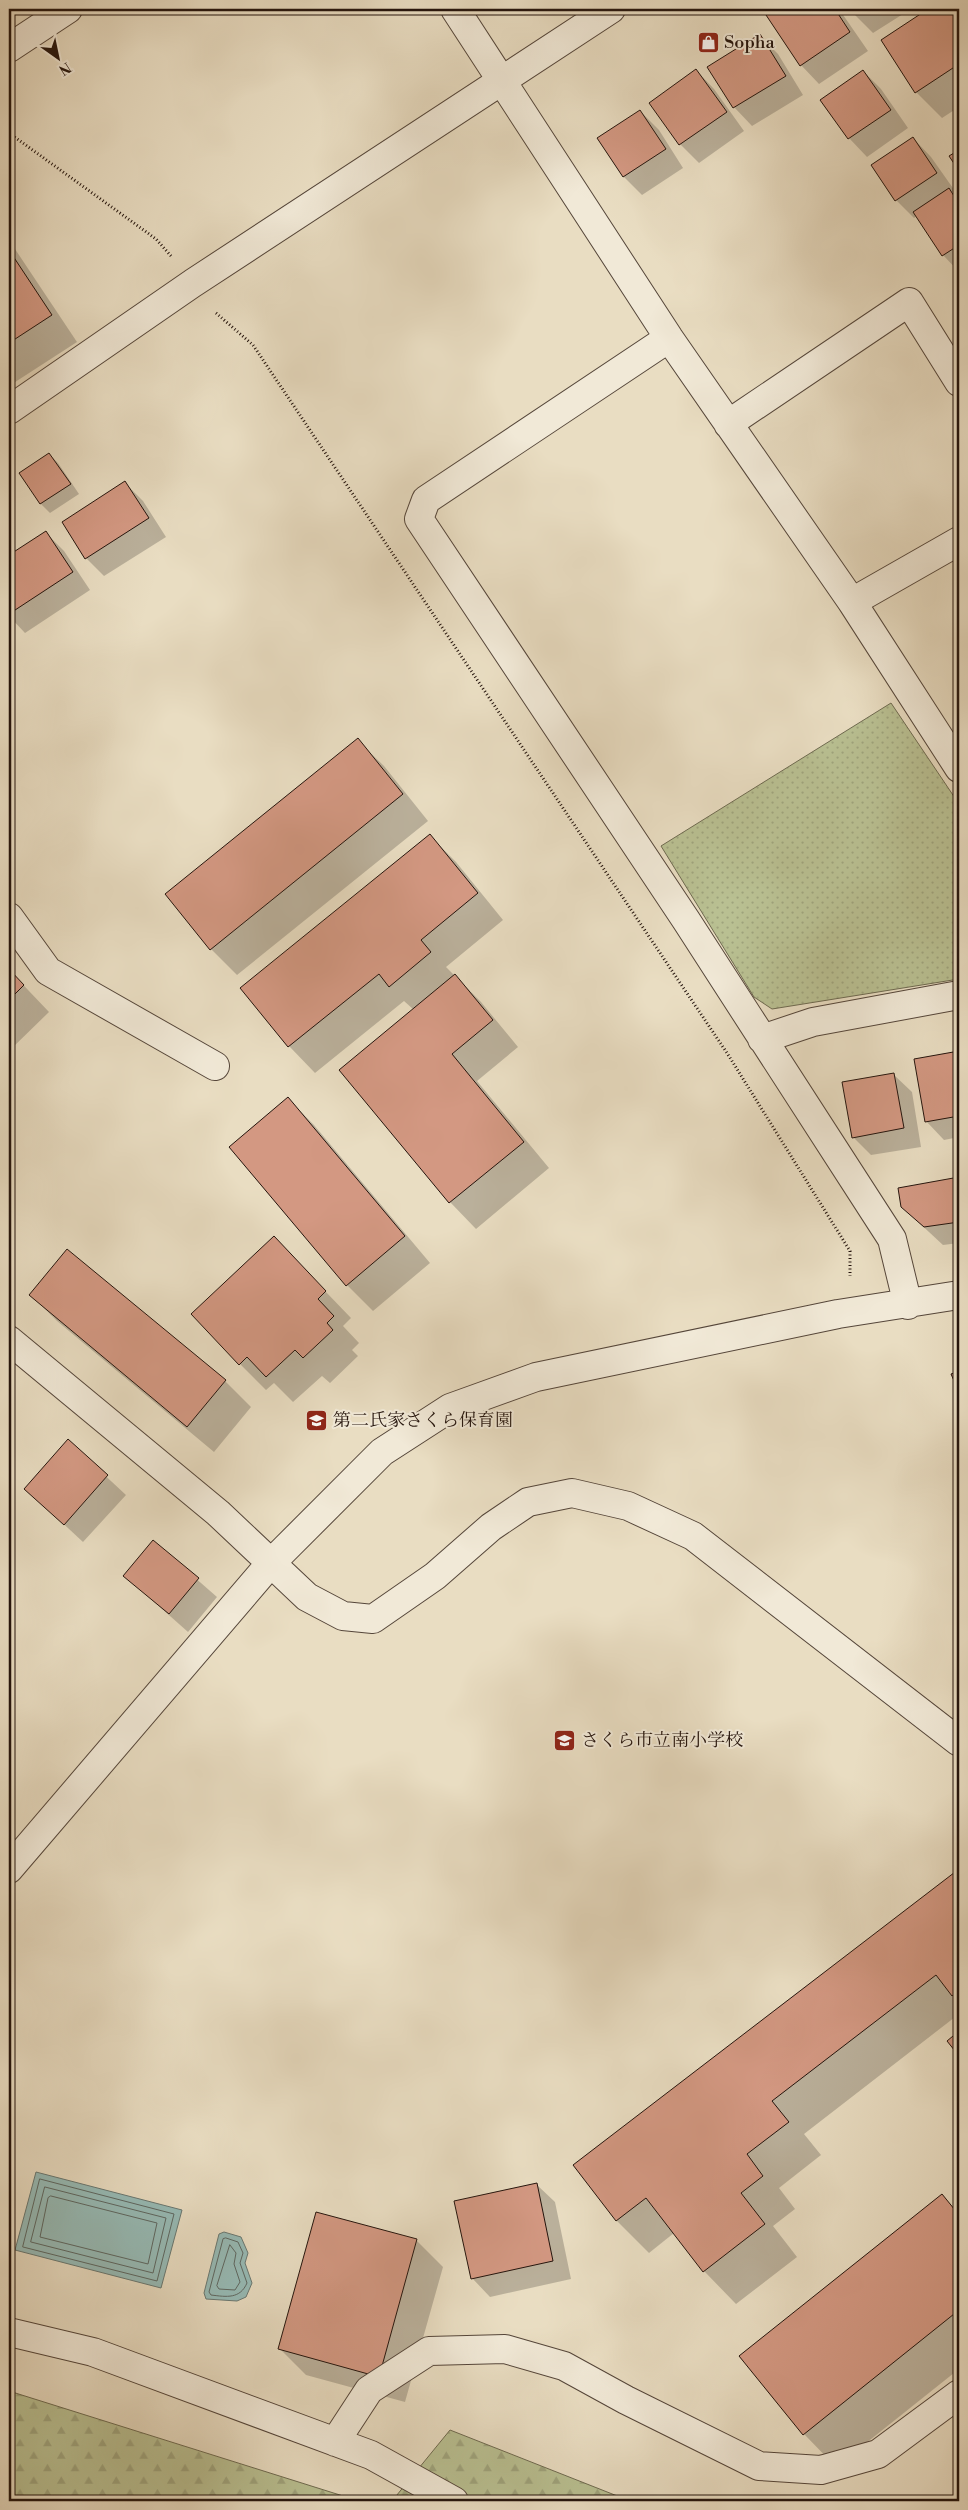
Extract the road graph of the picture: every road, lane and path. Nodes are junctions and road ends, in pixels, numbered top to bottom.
1 (68, 9) edge
2 (455, 9) edge
3 (611, 9) edge
4 (9, 48) edge
5 (501, 80) junction
6 (9, 133) edge
7 (171, 256) dead end
8 (216, 313) dead end
9 (669, 338) junction
10 (959, 382) edge
11 (9, 410) edge
12 (728, 424) junction
13 (959, 541) edge
14 (852, 602) junction
15 (959, 768) edge
16 (9, 917) edge
17 (959, 995) edge
18 (762, 1040) junction
19 (215, 1066) dead end
20 (845, 1280) dead end
21 (959, 1296) edge
22 (908, 1304) junction
23 (9, 1342) edge
24 (270, 1564) junction
25 (959, 1742) edge
26 (9, 1870) edge
27 (9, 2332) edge
28 (959, 2394) edge
29 (335, 2442) junction
30 (454, 2501) edge

1 - 4 street
2 - 5 street
3 - 5 street
5 - 9 street
5 - 11 street
6 - 7 path
8 - 20 path
9 - 12 street
9 - 18 street
10 - 12 street
12 - 14 street
13 - 14 street
14 - 15 street
16 - 19 street
17 - 18 street
18 - 22 street
21 - 22 street
22 - 24 street
23 - 24 street
24 - 25 street
24 - 26 street
27 - 29 street
28 - 29 street
29 - 30 street

